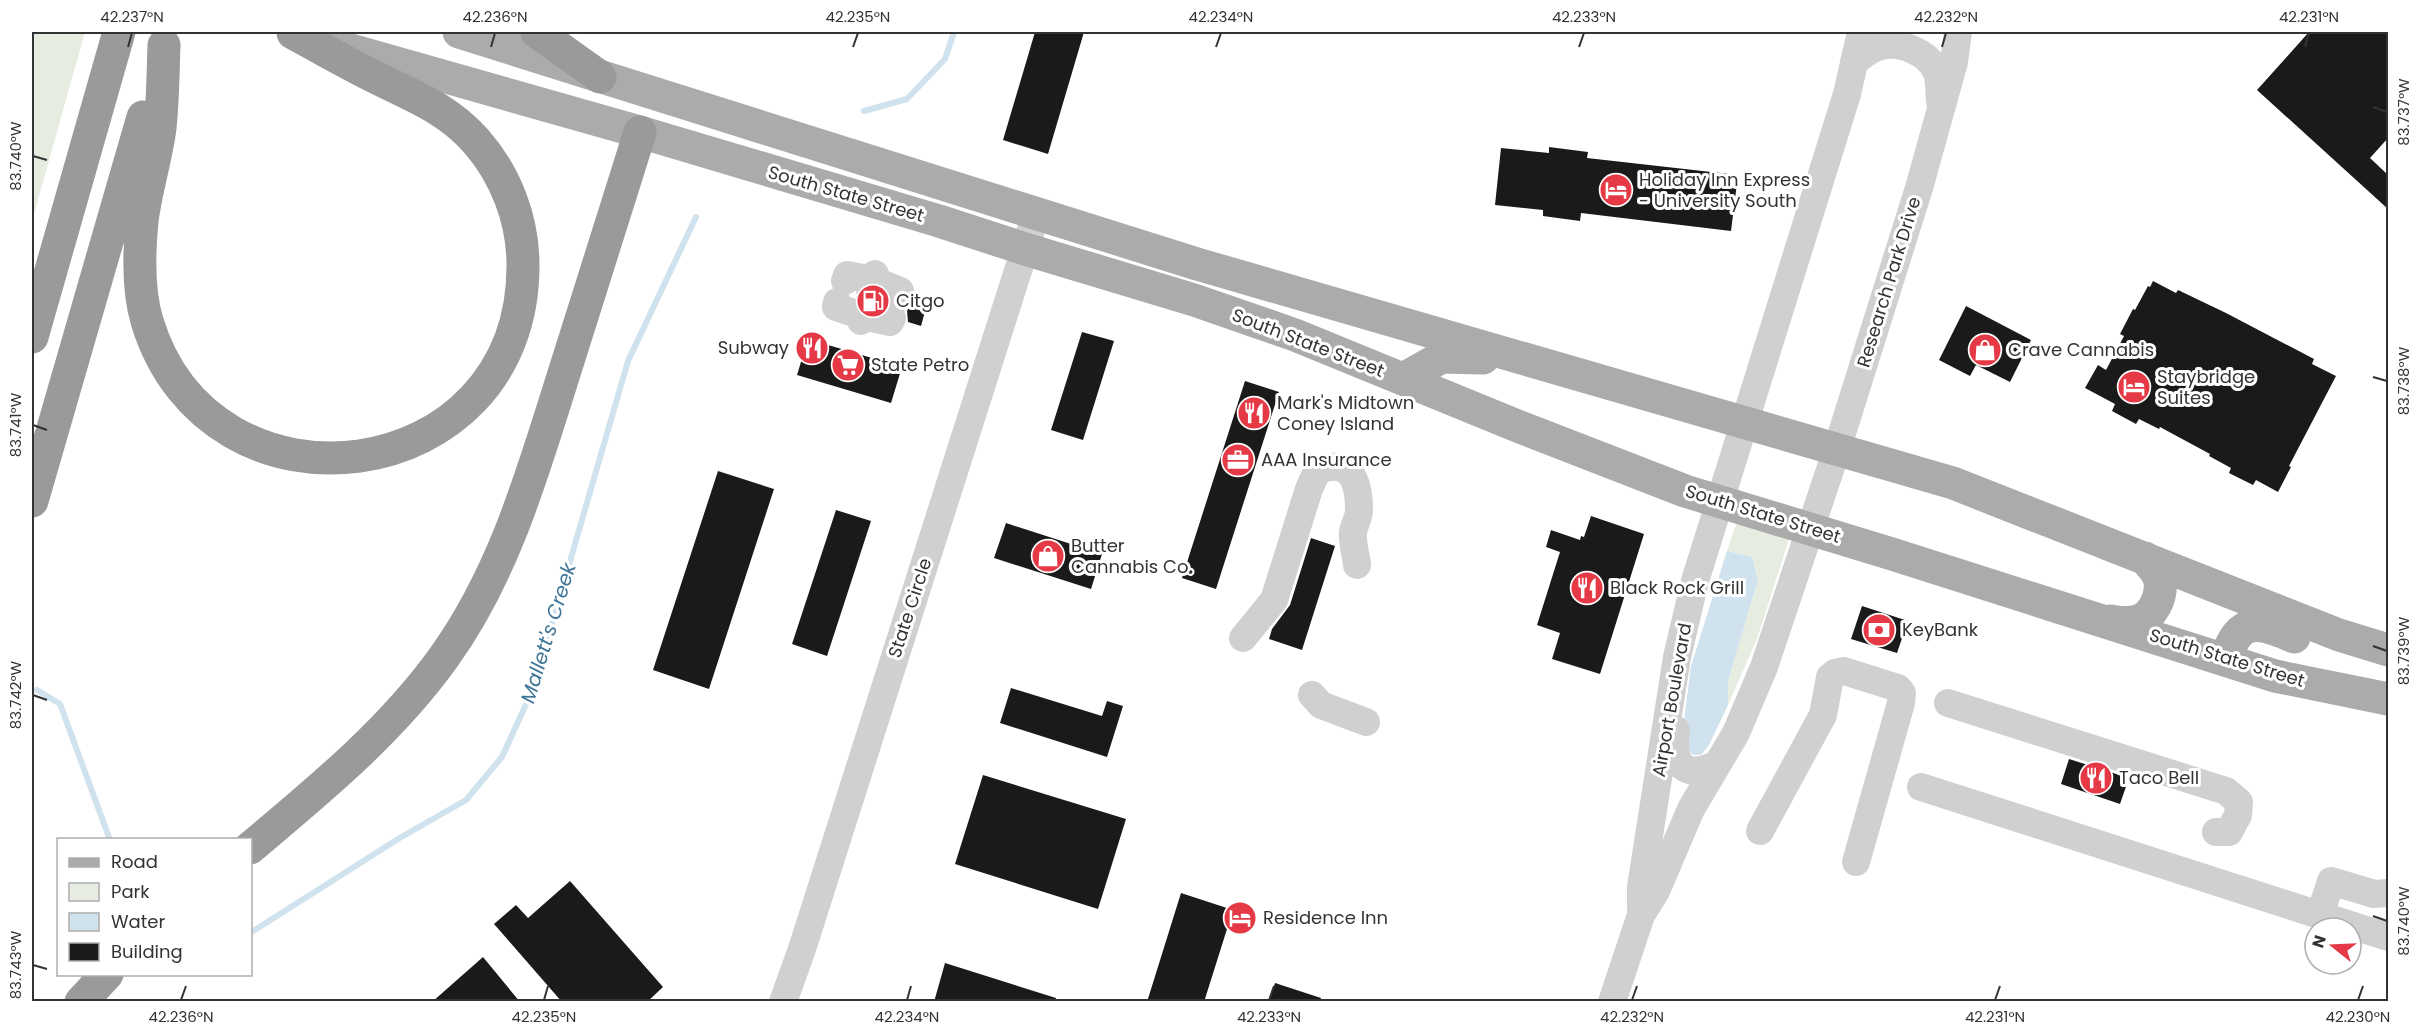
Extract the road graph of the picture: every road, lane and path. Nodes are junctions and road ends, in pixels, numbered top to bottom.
1 (103, 32) edge
2 (119, 32) edge
3 (290, 32) edge
4 (459, 32) edge
5 (537, 32) edge
6 (1861, 32) edge
7 (1958, 32) edge
8 (166, 38) edge
9 (1854, 62) junction
10 (600, 77) junction
11 (1941, 108) junction
12 (640, 132) junction
13 (949, 186) junction
14 (1036, 214) junction
15 (939, 221) junction
16 (1025, 249) junction
17 (32, 288) edge
18 (861, 297) joint
19 (32, 338) edge
20 (1403, 379) junction
21 (1643, 393) junction
22 (1745, 421) junction
23 (1837, 449) junction
24 (32, 501) edge
25 (1721, 502) junction
26 (1811, 529) junction
27 (2145, 558) junction
28 (1357, 565) dead end
29 (2102, 621) junction
30 (1243, 638) dead end
31 (2383, 648) edge
32 (1677, 657) junction
33 (2226, 660) junction
34 (2388, 683) edge
35 (2330, 687) junction
36 (1312, 695) dead end
37 (2388, 699) edge
38 (1948, 703) dead end
39 (1366, 722) dead end
40 (1717, 764) junction
41 (1921, 787) dead end
42 (1760, 831) dead end
43 (2216, 832) dead end
44 (252, 846) edge
45 (1856, 862) dead end
46 (2388, 893) edge
47 (1641, 915) junction
48 (2320, 915) junction
49 (2388, 937) edge
50 (106, 976) edge
51 (81, 1002) edge
52 (783, 1002) edge
53 (1612, 1002) edge

1 - 17 highway
2 - 19 highway
3 - 8 highway
3 - 12 main road, South State Street
4 - 10 main road, South State Street
5 - 10 highway
6 - 9 street
7 - 11 street, Research Park Drive
8 - 24 highway
9 - 11 street
9 - 22 street
10 - 12 main road
10 - 13 main road, South State Street
11 - 23 street, Research Park Drive
12 - 15 main road, South State Street
12 - 44 highway
13 - 14 main road, South State Street
13 - 15 street
14 - 16 street, State Circle
14 - 21 main road, South State Street
15 - 16 main road, South State Street
16 - 20 main road, South State Street
16 - 52 street, State Circle
18 - 18 street
20 - 21 main road
20 - 25 main road, South State Street
21 - 22 main road, South State Street
22 - 23 main road, South State Street
22 - 25 street, Airport Boulevard
23 - 26 street, Research Park Drive
23 - 27 main road, South State Street
25 - 26 main road, South State Street
25 - 32 street, Airport Boulevard
26 - 29 main road, South State Street
26 - 40 street, Airport Boulevard
27 - 29 main road
27 - 31 main road, South State Street
28 - 30 street
29 - 33 main road, South State Street
31 - 33 main road
32 - 40 street
32 - 47 street, Airport Boulevard
33 - 35 main road, South State Street
34 - 35 main road
35 - 37 main road, South State Street
36 - 39 street
38 - 43 street
40 - 47 street, Airport Boulevard
41 - 48 street
42 - 45 street
46 - 48 street
47 - 53 street, Airport Boulevard
48 - 49 street
50 - 51 highway

